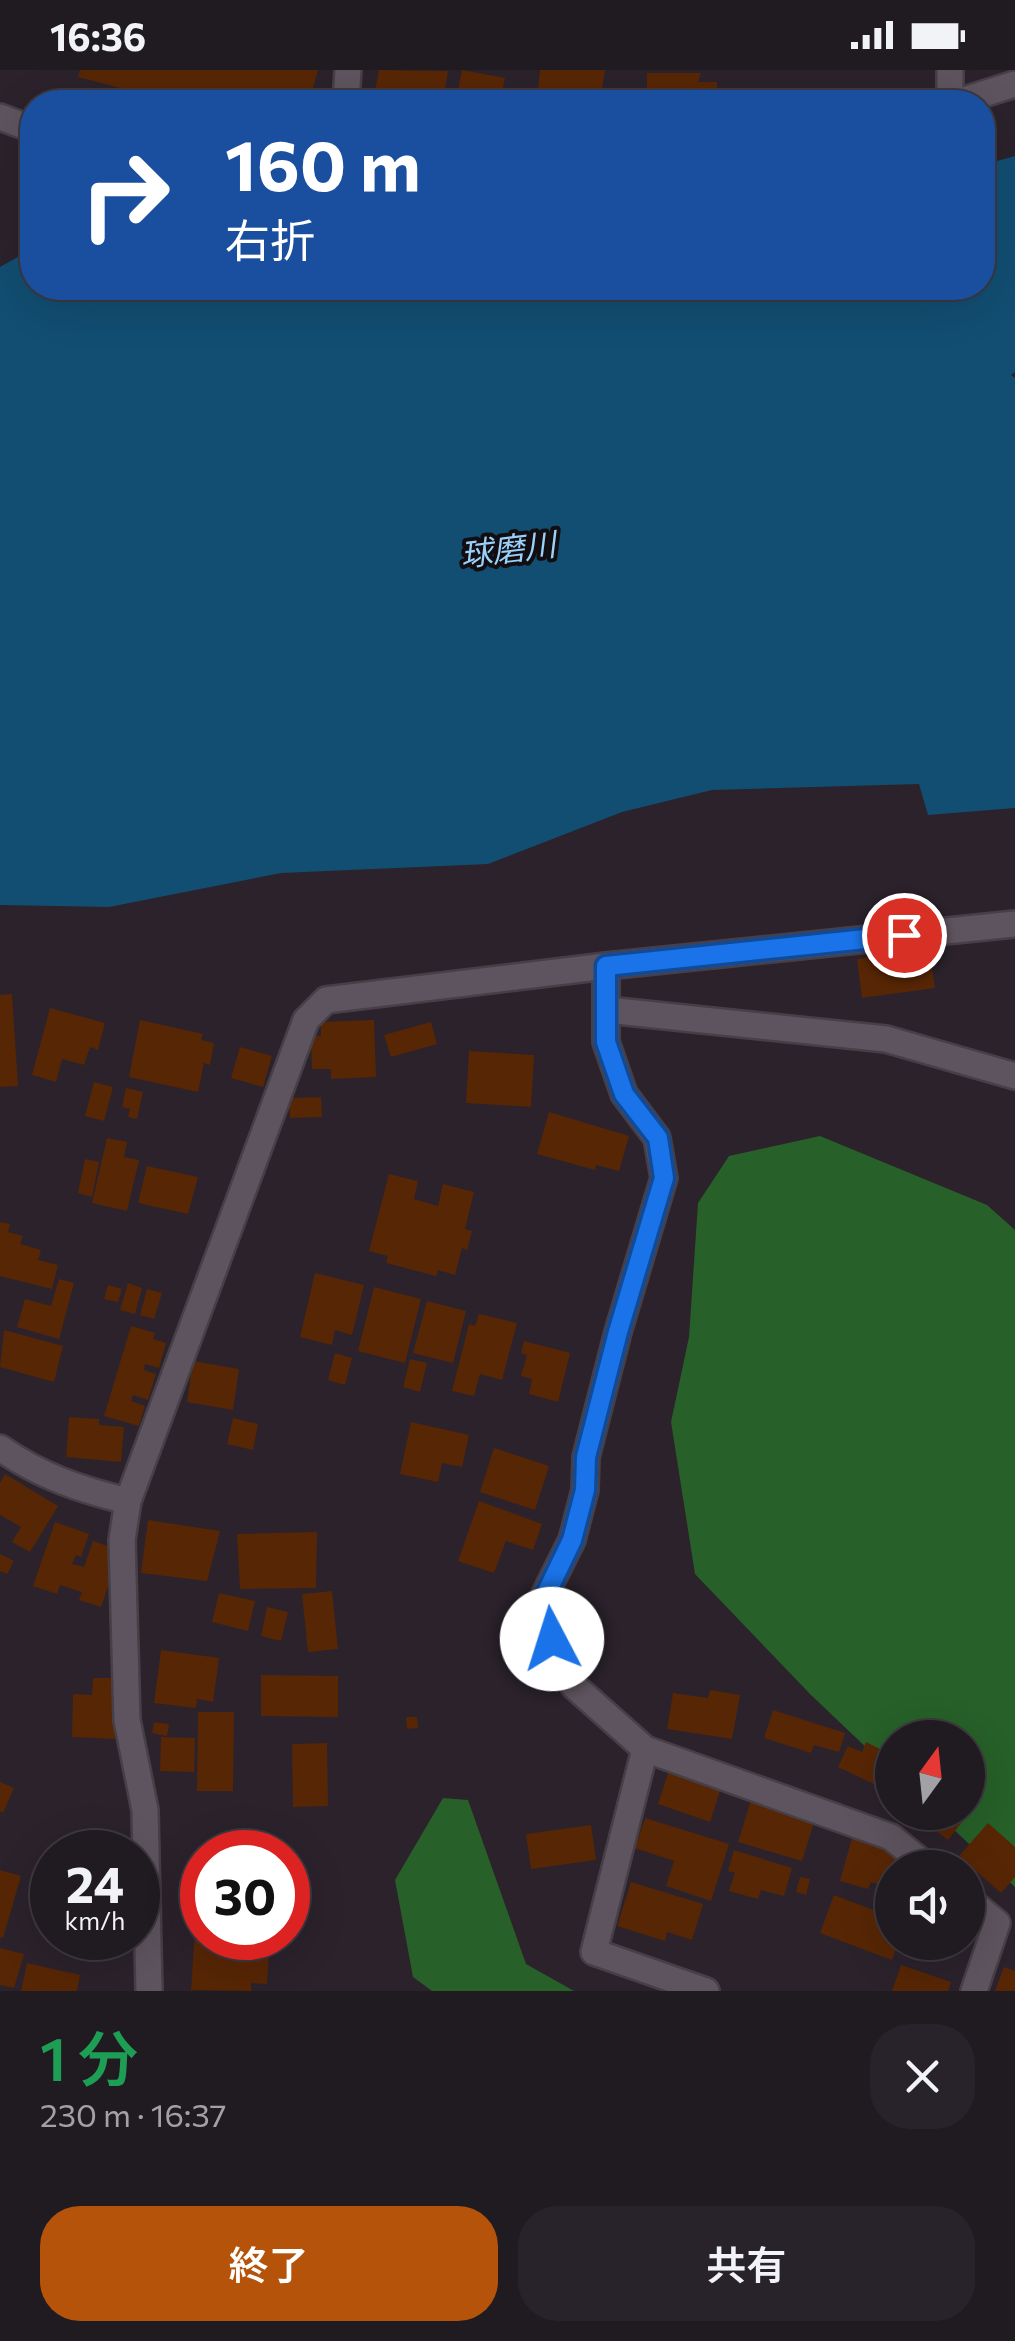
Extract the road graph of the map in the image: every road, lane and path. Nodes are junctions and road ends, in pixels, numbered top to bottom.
1 (1015, 924) edge
2 (606, 966) junction
3 (607, 1010) junction
4 (1015, 1076) edge
5 (0, 1448) edge
6 (128, 1500) junction
7 (645, 1749) junction
8 (907, 1850) edge
9 (985, 1913) edge
10 (985, 1958) edge
11 (984, 1960) edge
12 (150, 1991) edge
13 (706, 1991) edge
14 (974, 1991) edge

1 - 2 street
2 - 3 street
2 - 6 street
3 - 4 street
3 - 7 street
5 - 6 street
6 - 12 street
7 - 8 street
7 - 13 street
9 - 10 street
11 - 14 street

